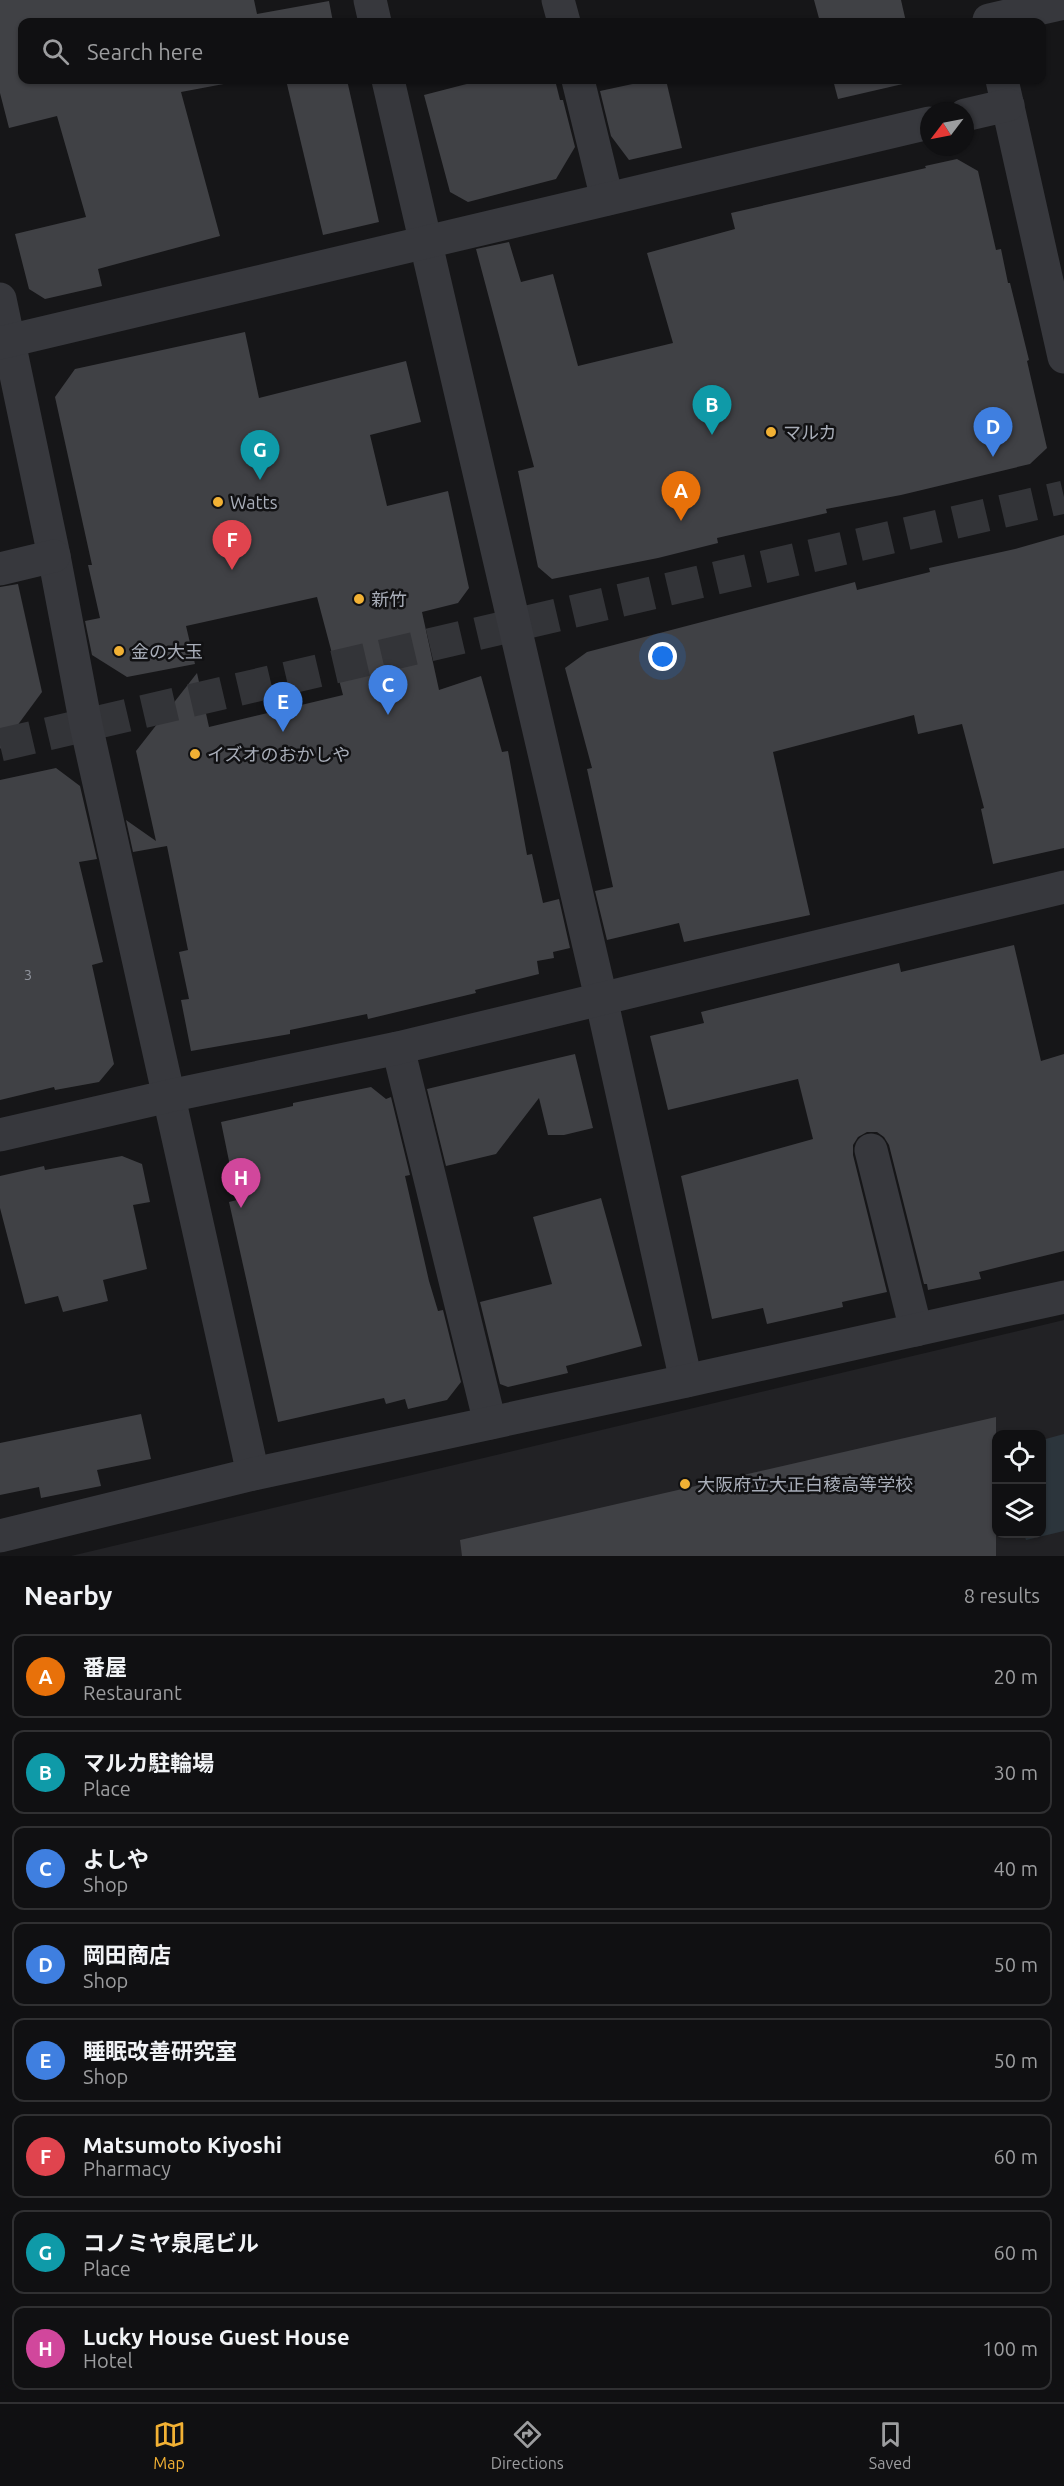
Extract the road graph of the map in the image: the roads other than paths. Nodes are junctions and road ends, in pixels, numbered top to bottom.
1 (370, 0) edge
2 (558, 0) edge
3 (1064, 3) edge
4 (987, 14) edge
5 (374, 18) edge
6 (563, 18) edge
7 (389, 84) edge
8 (579, 84) edge
9 (1005, 92) edge
10 (974, 110) edge
11 (920, 125) edge
12 (607, 199) junction
13 (426, 241) junction
14 (1052, 248) edge
15 (0, 299) edge
16 (5, 342) edge
17 (1064, 357) edge
18 (54, 556) junction
19 (0, 569) edge
20 (1064, 886) edge
21 (600, 998) junction
22 (398, 1048) junction
23 (169, 1096) junction
24 (0, 1135) edge
25 (871, 1150) dead end
26 (1064, 1297) edge
27 (916, 1330) junction
28 (686, 1381) junction
29 (490, 1423) junction
30 (253, 1474) junction
31 (0, 1536) edge

1 - 5 street
2 - 6 street
3 - 4 street
7 - 13 street
8 - 12 street
9 - 10 street
9 - 14 street
11 - 12 street
12 - 13 street
13 - 16 street
13 - 21 street
14 - 17 street
15 - 16 street
16 - 18 street
18 - 19 street
18 - 23 street
20 - 21 street
21 - 22 street
21 - 28 street
22 - 23 street
22 - 29 street
23 - 24 street
23 - 30 street
25 - 27 street
26 - 27 street
27 - 28 street
28 - 29 street
29 - 30 street
30 - 31 street

